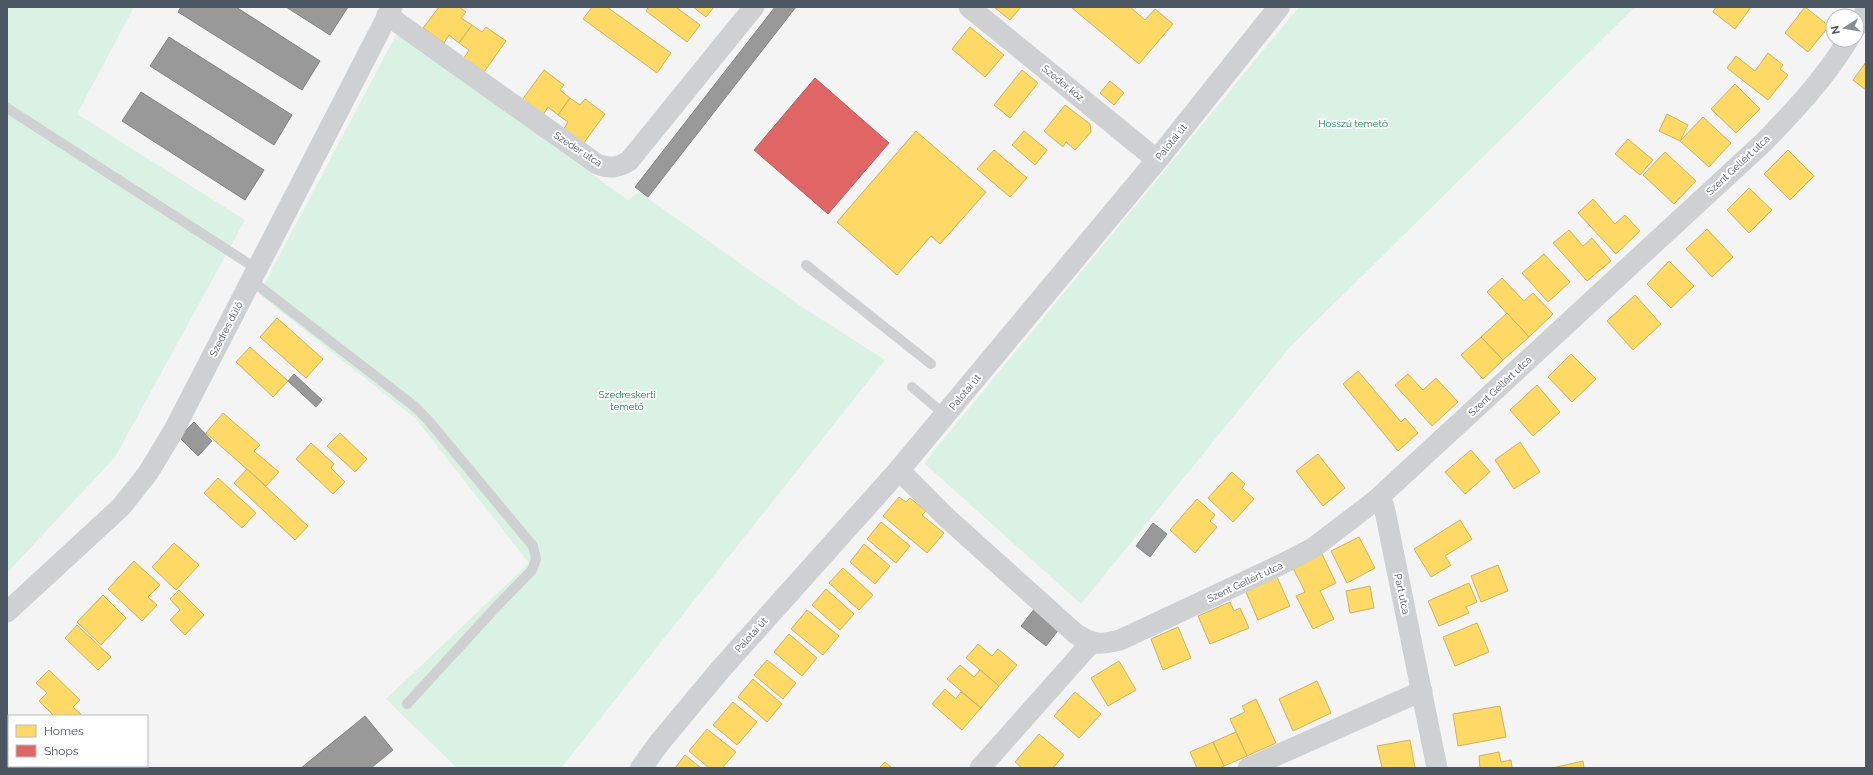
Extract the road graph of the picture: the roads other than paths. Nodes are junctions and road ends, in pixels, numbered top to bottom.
1 (754, 7) edge
2 (969, 7) edge
3 (1279, 7) edge
4 (389, 11) edge
5 (1843, 48) edge
6 (7, 108) edge
7 (1157, 160) junction
8 (806, 265) dead end
9 (254, 275) junction
10 (931, 364) dead end
11 (912, 387) dead end
12 (945, 415) junction
13 (900, 470) junction
14 (1376, 500) junction
15 (7, 612) edge
16 (1091, 643) junction
17 (1422, 691) junction
18 (407, 704) dead end
19 (642, 768) edge
20 (980, 768) edge
21 (1248, 768) edge
22 (1437, 768) edge

1 - 4 street, Szeder utca
2 - 7 street, Szeder köz
3 - 7 main road, Palotai út
4 - 9 street, Szedres dűlő
5 - 14 street, Szent Gellért utca
6 - 9 lane
7 - 12 main road, Palotai út
8 - 10 lane
9 - 15 street, Szedres dűlő
9 - 18 lane
11 - 12 lane
12 - 13 main road, Palotai út
13 - 16 street
13 - 19 main road, Palotai út
14 - 16 street, Szent Gellért utca
14 - 17 street, Part utca
16 - 20 street
17 - 21 street
17 - 22 street, Part utca

